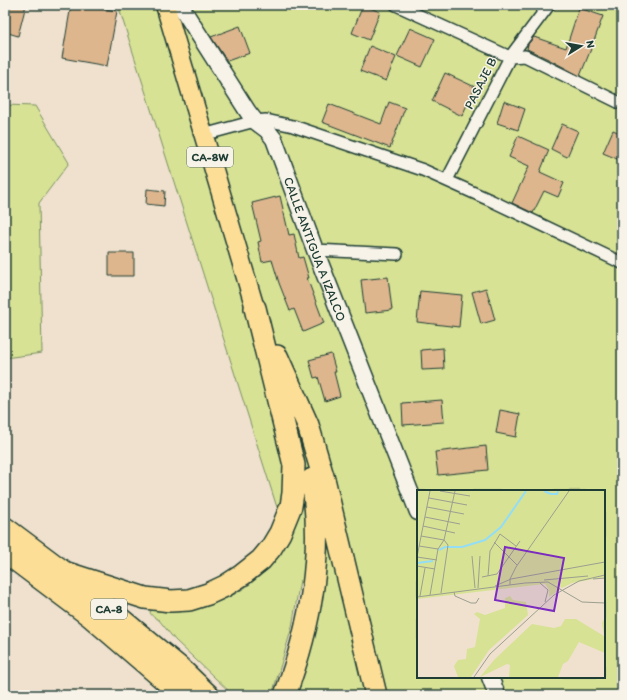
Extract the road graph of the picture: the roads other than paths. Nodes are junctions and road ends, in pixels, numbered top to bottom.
1 (165, 5) edge
2 (180, 5) edge
3 (396, 5) edge
4 (549, 5) edge
5 (510, 57) junction
6 (622, 104) edge
7 (255, 121) junction
8 (203, 134) junction
9 (447, 180) junction
10 (315, 250) junction
11 (397, 254) dead end
12 (622, 263) edge
13 (255, 308) junction
14 (417, 509) edge
15 (5, 528) edge
16 (5, 552) edge
17 (64, 572) junction
18 (490, 678) edge
19 (182, 695) edge
20 (208, 695) edge
21 (285, 695) edge
22 (376, 695) edge
23 (497, 695) edge

1 - 8 main road, CA-8W
2 - 7 street, CALLE ANTIGUA A IZALCO
3 - 5 street
4 - 5 street, PASAJE B
5 - 6 street
5 - 9 street, PASAJE B
7 - 8 street
7 - 9 street
7 - 10 street, CALLE ANTIGUA A IZALCO
8 - 13 main road, CA-8W
9 - 12 street
10 - 11 street
10 - 14 street, CALLE ANTIGUA A IZALCO
13 - 17 highway
13 - 21 highway
13 - 22 highway
15 - 17 highway, CA-8
16 - 19 highway, CA-8
17 - 20 highway, CA-8
18 - 23 street

